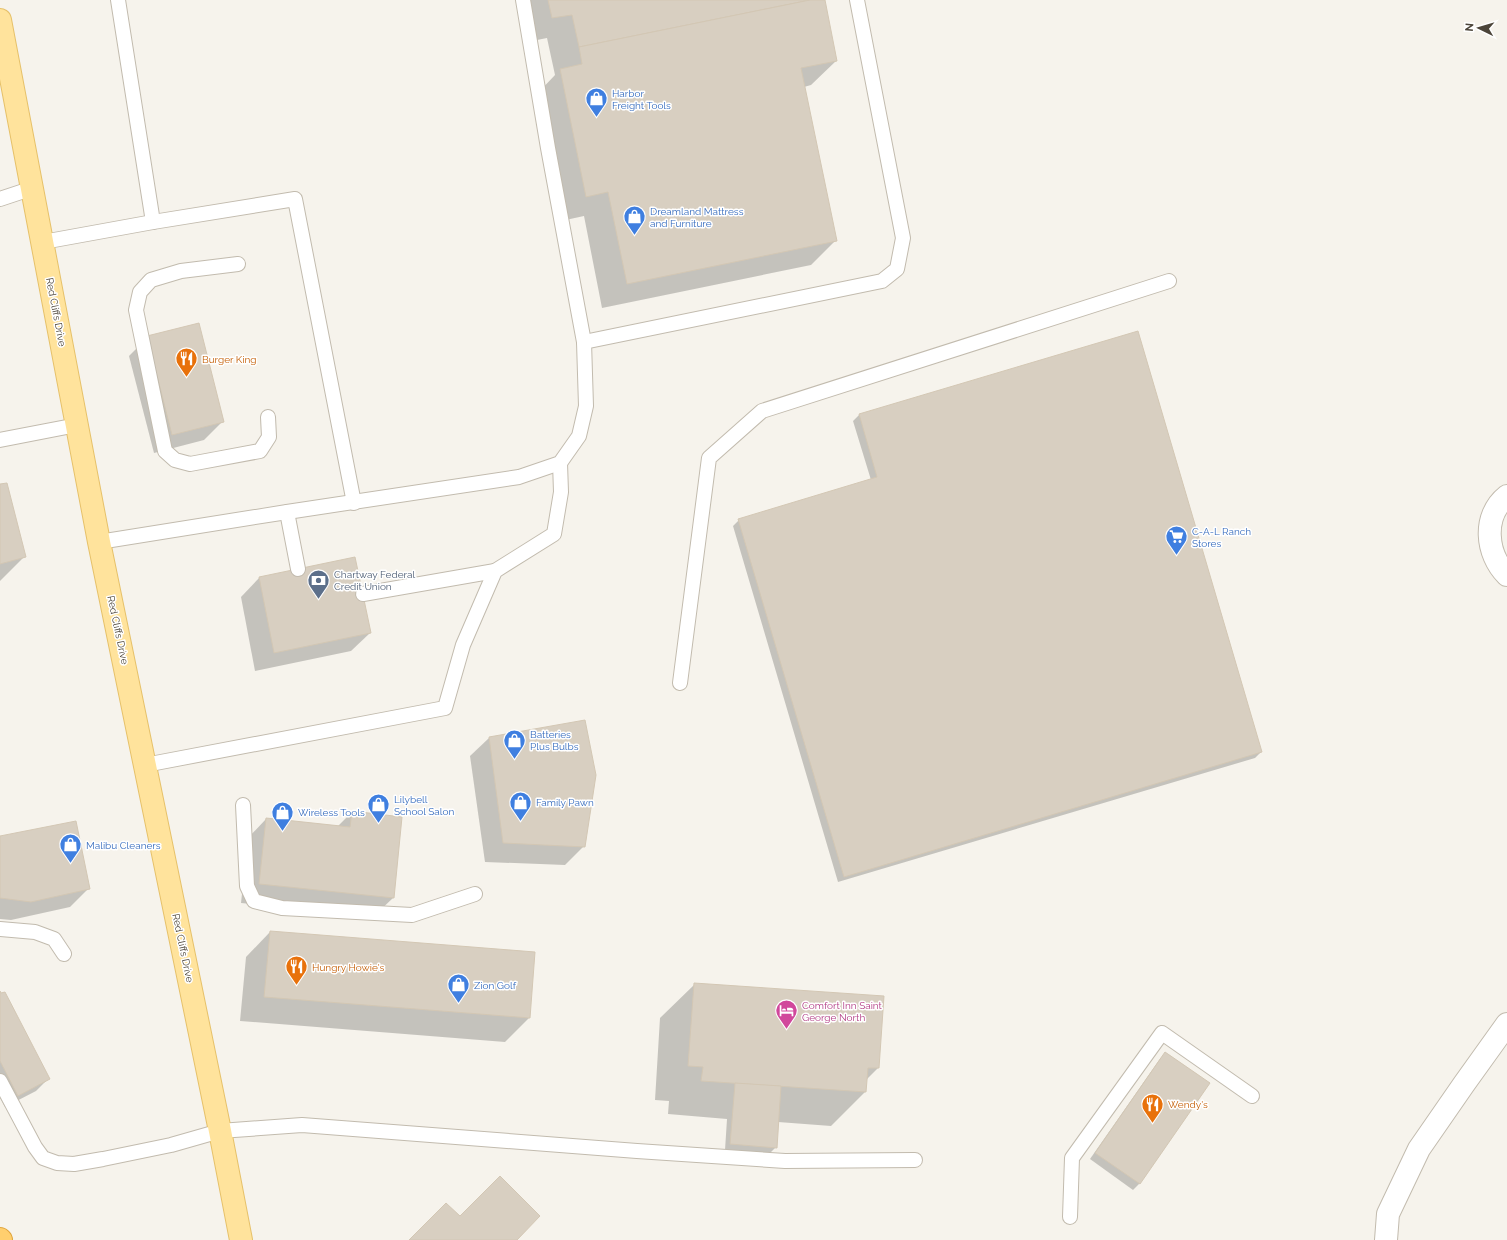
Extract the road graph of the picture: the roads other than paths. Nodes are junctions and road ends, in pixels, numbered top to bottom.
1 (118, 0) edge
2 (523, 0) edge
3 (857, 0) edge
4 (0, 20) edge
5 (33, 188) junction
6 (0, 199) edge
7 (153, 222) junction
8 (43, 242) junction
9 (238, 264) dead end
10 (1169, 281) dead end
11 (584, 342) junction
12 (268, 417) dead end
13 (77, 425) junction
14 (0, 440) edge
15 (560, 463) junction
16 (1507, 496) edge
17 (354, 503) junction
18 (287, 512) junction
19 (99, 542) junction
20 (298, 569) dead end
21 (495, 571) junction
22 (1507, 575) edge
23 (363, 594) dead end
24 (680, 683) dead end
25 (145, 765) junction
26 (243, 805) dead end
27 (475, 894) dead end
28 (0, 929) edge
29 (64, 954) dead end
30 (1507, 1024) edge
31 (0, 1081) edge
32 (1252, 1096) dead end
33 (220, 1131) junction
34 (915, 1160) dead end
35 (1070, 1217) dead end
36 (241, 1240) edge
37 (1386, 1240) edge

1 - 7 lane
2 - 11 lane
3 - 11 lane
4 - 5 main road, Red Cliffs Drive
5 - 6 lane
5 - 8 main road, Red Cliffs Drive
7 - 8 lane
7 - 17 lane
8 - 13 main road, Red Cliffs Drive
9 - 12 lane
10 - 24 lane
11 - 15 lane
13 - 14 lane
13 - 19 main road, Red Cliffs Drive
15 - 17 lane
15 - 21 lane
16 - 22 street
17 - 18 lane
18 - 19 lane
18 - 20 lane
19 - 25 main road, Red Cliffs Drive
21 - 23 lane
21 - 25 lane
25 - 33 main road, Red Cliffs Drive
26 - 27 lane
28 - 29 lane
30 - 37 street
31 - 33 lane
32 - 35 lane
33 - 34 lane
33 - 36 main road, Red Cliffs Drive

